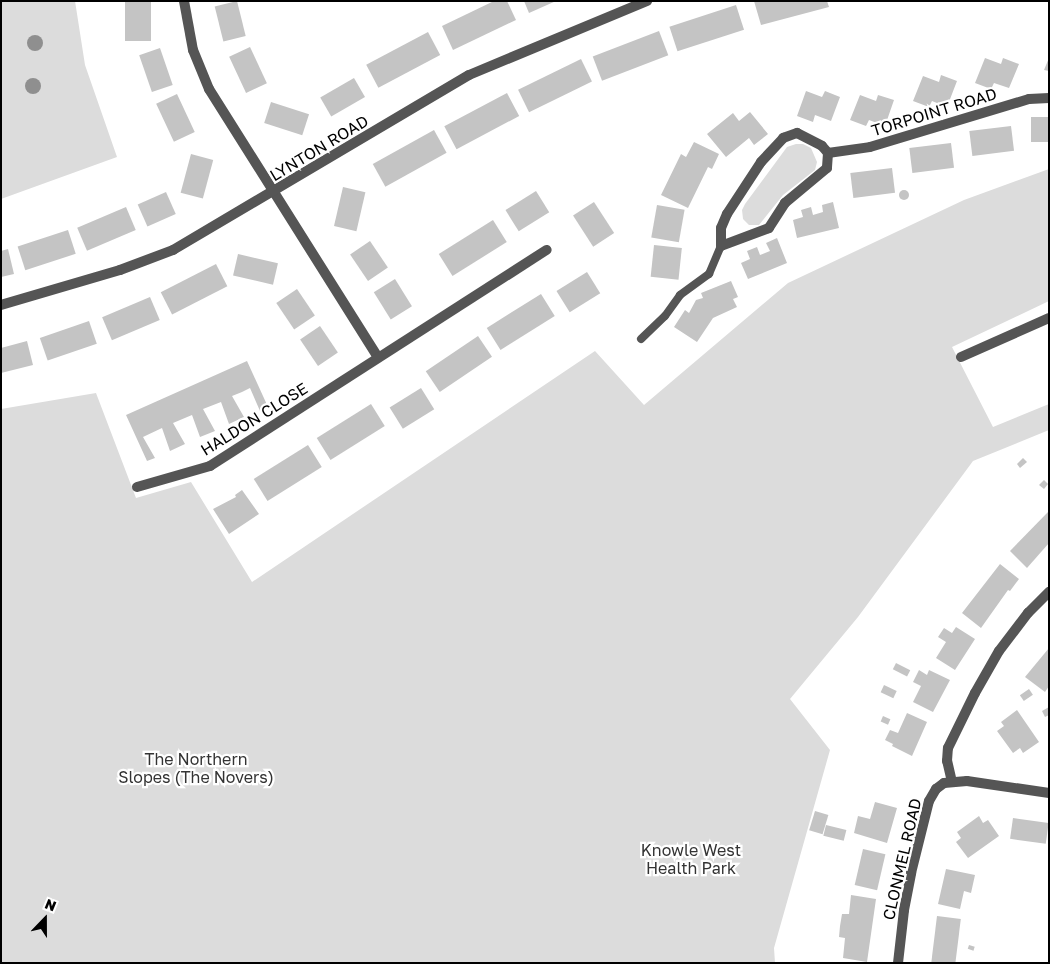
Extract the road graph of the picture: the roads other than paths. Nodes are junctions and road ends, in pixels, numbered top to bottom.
1 (184, 1) edge
2 (647, 1) edge
3 (1049, 98) edge
4 (828, 153) junction
5 (273, 193) junction
6 (721, 246) junction
7 (547, 250) dead end
8 (1, 305) edge
9 (1049, 318) edge
10 (641, 339) dead end
11 (378, 357) junction
12 (961, 357) dead end
13 (137, 487) dead end
14 (1049, 592) edge
15 (952, 782) junction
16 (1049, 792) edge
17 (898, 963) edge

1 - 5 street
2 - 5 street, LYNTON ROAD
3 - 4 street, TORPOINT ROAD
4 - 6 street
4 - 6 street
5 - 8 street, LYNTON ROAD
5 - 11 street
6 - 10 lane
7 - 11 street, HALDON CLOSE
9 - 12 street
11 - 13 street, HALDON CLOSE
14 - 15 street
15 - 16 street
15 - 17 street, CLONMEL ROAD

